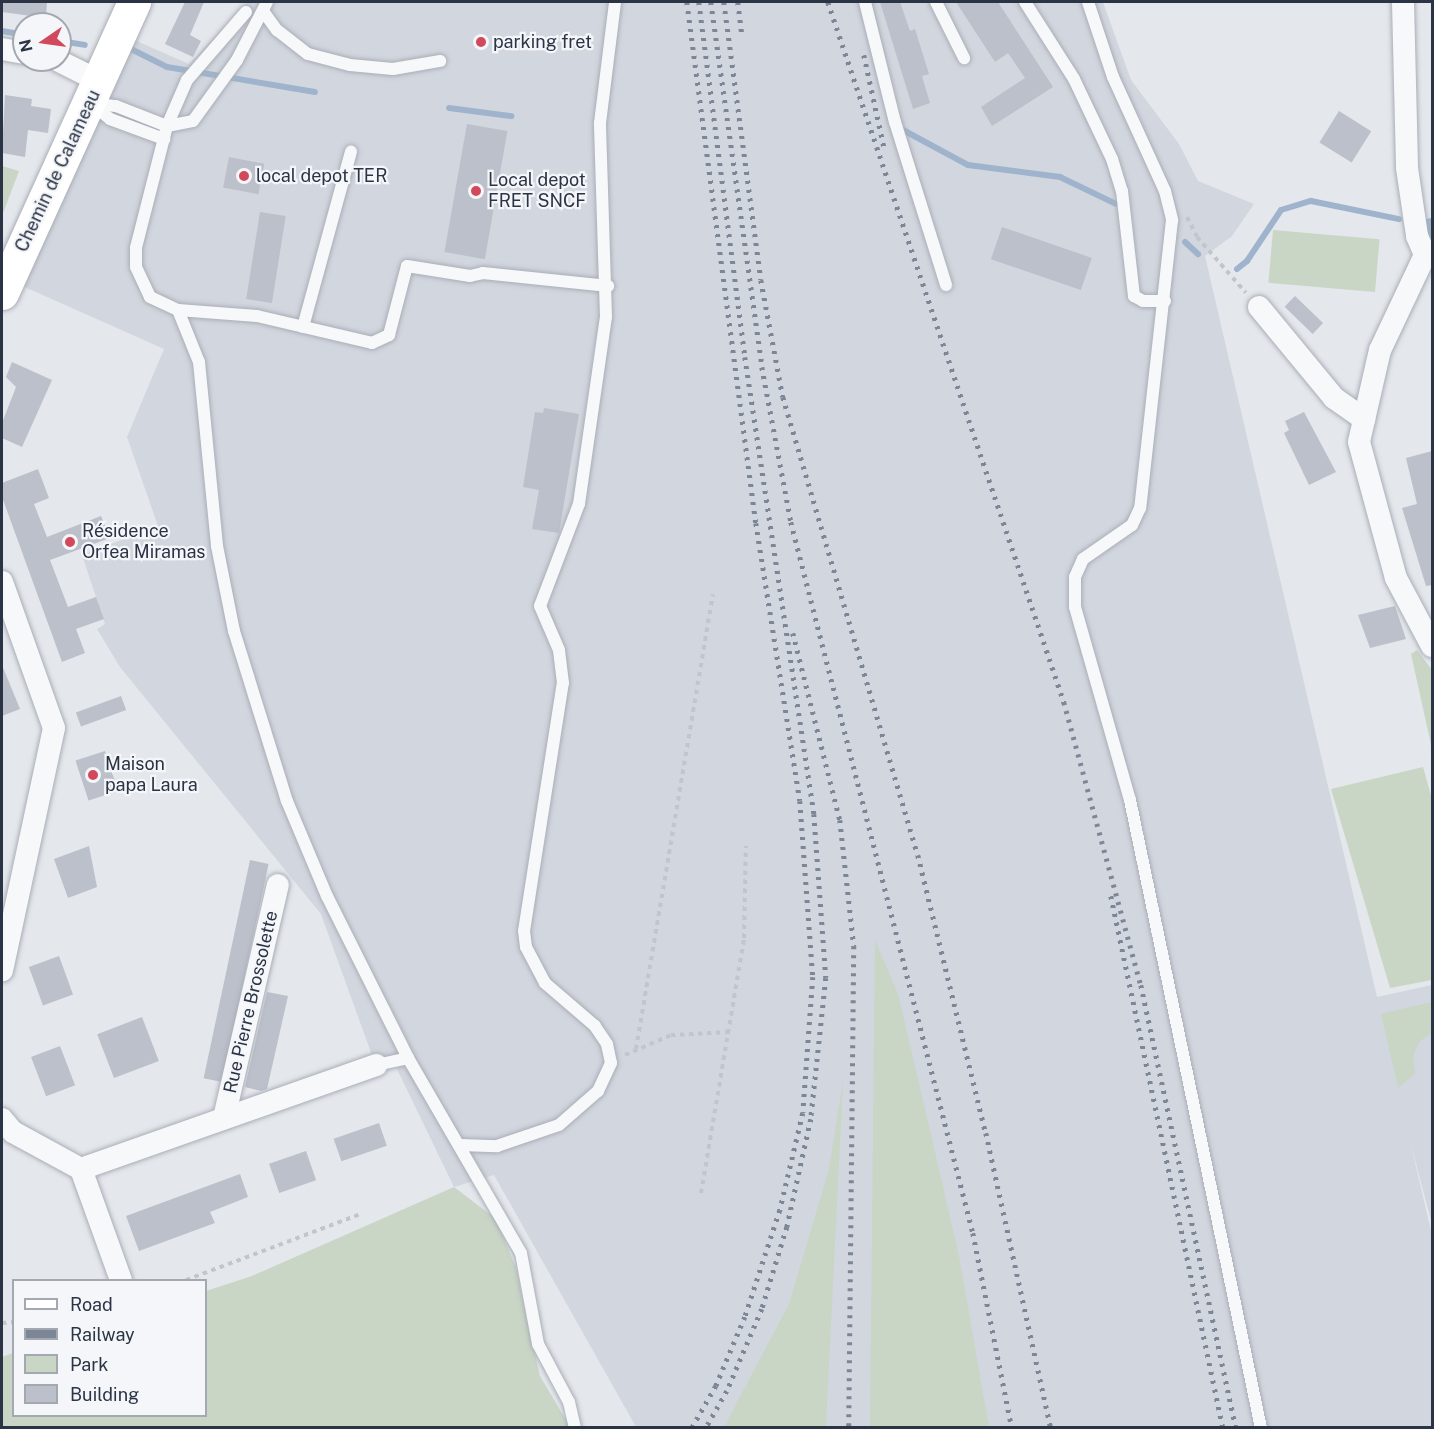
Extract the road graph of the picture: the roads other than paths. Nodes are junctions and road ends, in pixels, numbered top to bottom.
1 (134, 2) edge
2 (615, 2) edge
3 (864, 2) edge
4 (936, 2) edge
5 (1025, 2) edge
6 (1088, 2) edge
7 (1403, 2) edge
8 (265, 6) edge
9 (246, 12) dead end
10 (964, 58) dead end
11 (440, 61) dead end
12 (71, 72) edge
13 (95, 92) junction
14 (167, 126) junction
15 (164, 140) junction
16 (351, 151) dead end
17 (1429, 262) edge
18 (946, 285) dead end
19 (608, 286) junction
20 (2, 293) edge
21 (1165, 301) junction
22 (1259, 307) road end
23 (178, 310) junction
24 (303, 327) junction
25 (1364, 419) junction
26 (2, 582) edge
27 (1432, 646) edge
28 (278, 885) dead end
29 (2, 970) edge
30 (408, 1058) junction
31 (376, 1065) joint
32 (224, 1118) junction
33 (2, 1119) edge
34 (459, 1145) junction
35 (81, 1169) junction
36 (120, 1279) edge
37 (575, 1428) edge
38 (1261, 1428) edge

1 - 13 main road, Chemin de Calameau
2 - 19 lane
3 - 18 lane
4 - 10 lane
5 - 21 lane
6 - 21 lane
7 - 17 street
8 - 11 lane
8 - 14 lane
9 - 14 lane
12 - 13 street
13 - 14 lane
13 - 15 lane
13 - 20 main road, Chemin de Calameau
14 - 15 lane
15 - 23 lane
16 - 24 lane
17 - 25 street
19 - 24 lane
19 - 34 lane
21 - 38 lane
22 - 25 street
23 - 24 lane
23 - 30 lane
25 - 27 street
26 - 29 street
28 - 32 street, Rue Pierre Brossolette
30 - 31 lane
30 - 34 lane
31 - 32 street, Rue Pierre Brossolette
32 - 35 street, Rue Pierre Brossolette
33 - 35 street
34 - 37 lane
35 - 36 street

